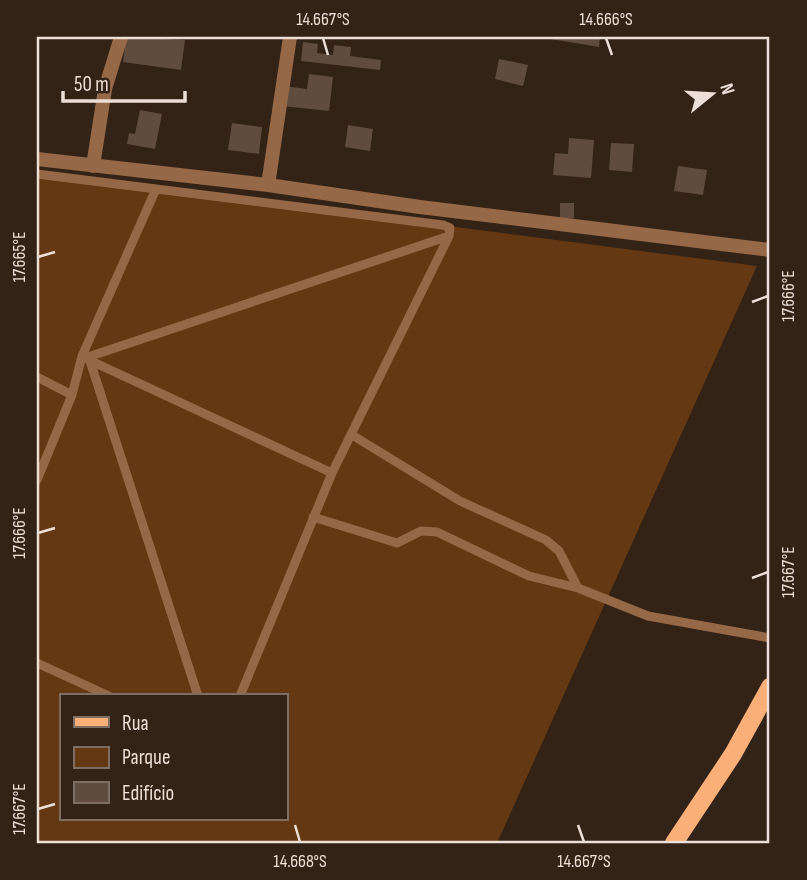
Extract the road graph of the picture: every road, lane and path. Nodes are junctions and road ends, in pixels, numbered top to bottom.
1 (121, 37) edge
2 (289, 37) edge
3 (37, 159) edge
4 (93, 166) junction
5 (37, 174) edge
6 (268, 185) junction
7 (156, 189) junction
8 (449, 236) junction
9 (770, 250) edge
10 (86, 358) junction
11 (37, 377) edge
12 (72, 395) junction
13 (352, 435) junction
14 (332, 473) junction
15 (37, 480) edge
16 (313, 517) junction
17 (578, 588) junction
18 (770, 638) edge
19 (37, 663) edge
20 (770, 687) edge
21 (105, 694) edge
22 (197, 694) edge
23 (241, 694) edge
24 (674, 843) edge

1 - 4 street
2 - 6 street
3 - 4 street
4 - 6 street
5 - 7 lane
6 - 9 street
7 - 8 lane
7 - 10 lane
8 - 10 lane
8 - 13 lane
10 - 12 lane
10 - 14 lane
10 - 22 lane
11 - 12 lane
12 - 15 lane
13 - 14 lane
13 - 17 lane
14 - 16 lane
16 - 17 lane
16 - 23 lane
17 - 18 lane
19 - 21 lane
20 - 24 main road

